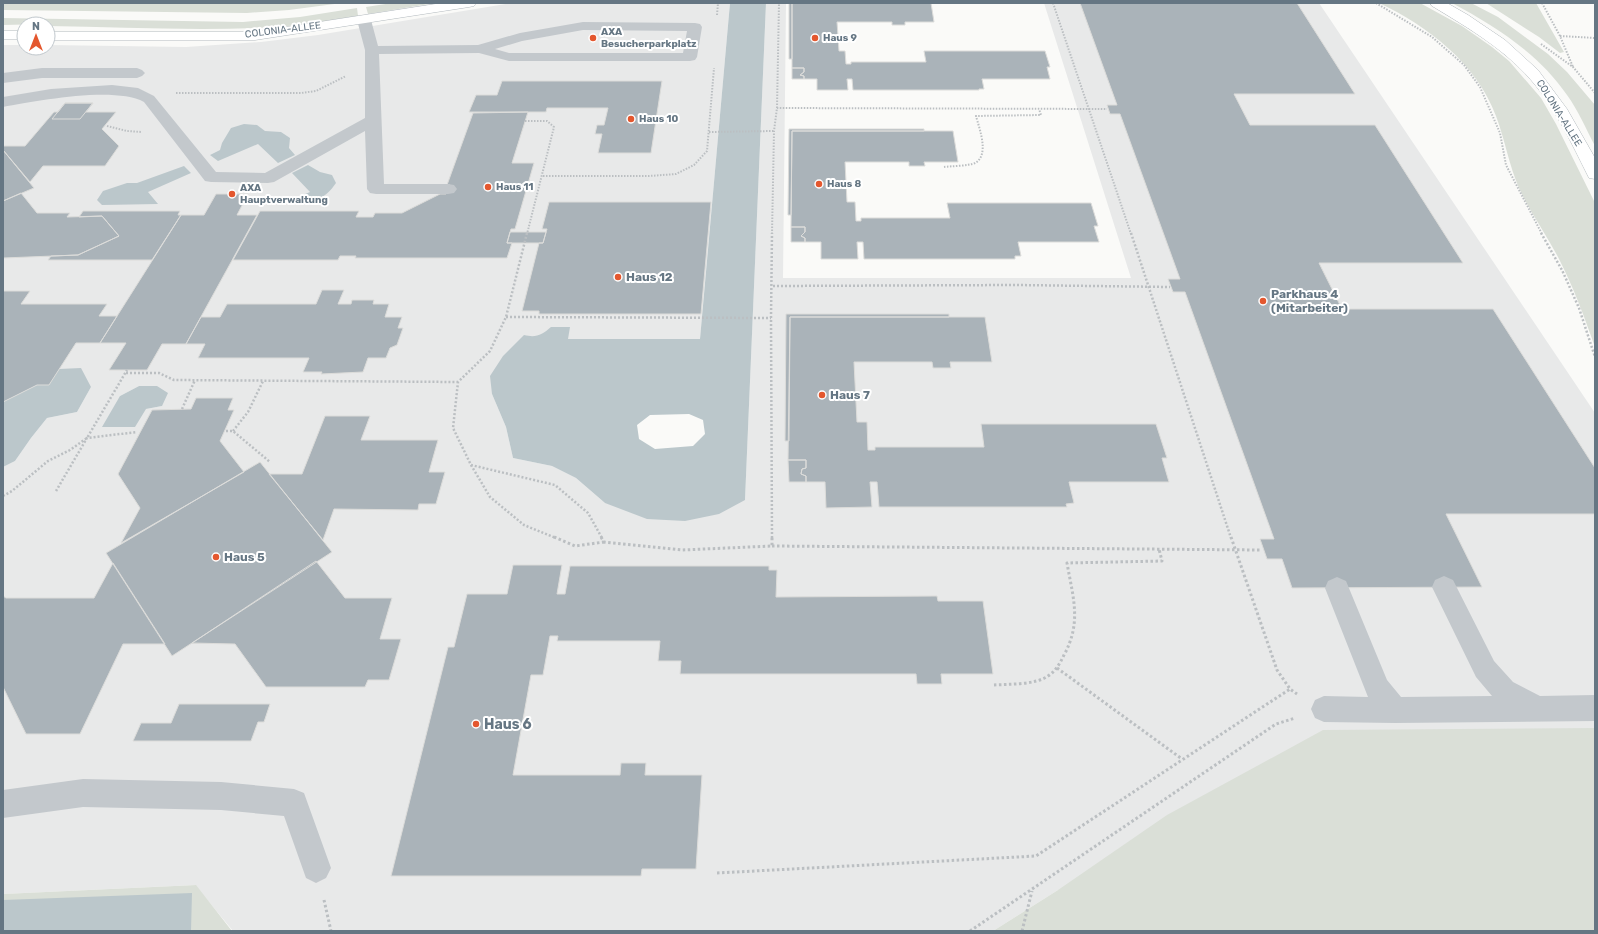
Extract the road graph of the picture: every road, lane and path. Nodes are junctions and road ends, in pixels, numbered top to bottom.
1 (469, 3) edge
2 (718, 3) edge
3 (779, 3) edge
4 (1053, 3) edge
5 (1376, 3) edge
6 (1438, 3) edge
7 (1542, 3) edge
8 (717, 18) dead end
9 (364, 20) junction
10 (3, 35) edge
11 (16, 36) edge
12 (56, 36) edge
13 (1560, 36) junction
14 (1595, 38) edge
15 (479, 49) junction
16 (373, 55) junction
17 (714, 64) dead end
18 (1573, 67) dead end
19 (137, 73) dead end
20 (3, 78) edge
21 (138, 93) junction
22 (3, 102) edge
23 (778, 108) junction
24 (1039, 109) junction
25 (1090, 109) junction
26 (1106, 109) dead end
27 (373, 120) junction
28 (525, 122) dead end
29 (774, 131) junction
30 (709, 132) junction
31 (944, 167) dead end
32 (1595, 174) edge
33 (543, 176) junction
34 (448, 189) dead end
35 (773, 286) junction
36 (1148, 286) junction
37 (1170, 287) dead end
38 (506, 317) junction
39 (771, 318) junction
40 (1595, 357) edge
41 (195, 380) junction
42 (263, 381) junction
43 (458, 382) junction
44 (182, 409) dead end
45 (226, 431) dead end
46 (233, 431) junction
47 (137, 432) dead end
48 (87, 438) junction
49 (270, 462) dead end
50 (471, 465) junction
51 (56, 491) dead end
52 (3, 496) edge
53 (604, 542) junction
54 (772, 546) junction
55 (1159, 549) junction
56 (1235, 550) junction
57 (1262, 550) dead end
58 (1444, 587) dead end
59 (1337, 588) dead end
60 (1057, 668) junction
61 (994, 685) dead end
62 (1595, 708) edge
63 (1324, 709) joint
64 (1538, 709) junction
65 (1395, 710) junction
66 (1182, 759) junction
67 (3, 804) edge
68 (316, 868) dead end
69 (717, 873) dead end
70 (1032, 890) junction
71 (970, 931) edge
72 (1022, 931) edge

1 - 9 main road, COLONIA-ALLEE
2 - 8 path
3 - 23 path
4 - 25 path
5 - 40 path
6 - 32 main road, COLONIA-ALLEE
7 - 13 path
9 - 12 main road, COLONIA-ALLEE
9 - 16 lane
10 - 11 main road
13 - 14 path
13 - 18 path
15 - 15 lane
15 - 16 lane
16 - 21 path
16 - 27 lane
17 - 30 path
19 - 20 lane
21 - 22 lane
21 - 27 lane
23 - 24 path
23 - 29 path
24 - 25 path
24 - 31 path
25 - 26 path
25 - 36 path
27 - 34 lane
28 - 33 path
29 - 30 path
29 - 35 path
30 - 33 path
33 - 38 path
35 - 36 path
35 - 39 path
36 - 37 path
36 - 56 path
38 - 39 path
38 - 43 path
39 - 54 path
41 - 42 path
41 - 44 path
41 - 48 path
42 - 43 path
42 - 46 path
43 - 50 path
45 - 46 path
46 - 49 path
47 - 48 path
48 - 51 path
48 - 52 path
50 - 53 path
50 - 53 path
53 - 54 path
54 - 55 path
55 - 56 path
55 - 60 path
56 - 57 path
56 - 66 path
58 - 64 lane
59 - 65 lane
60 - 61 path
60 - 66 path
62 - 64 lane
63 - 65 lane
63 - 70 path
64 - 65 lane
66 - 69 path
67 - 68 lane
70 - 71 path
70 - 72 path

